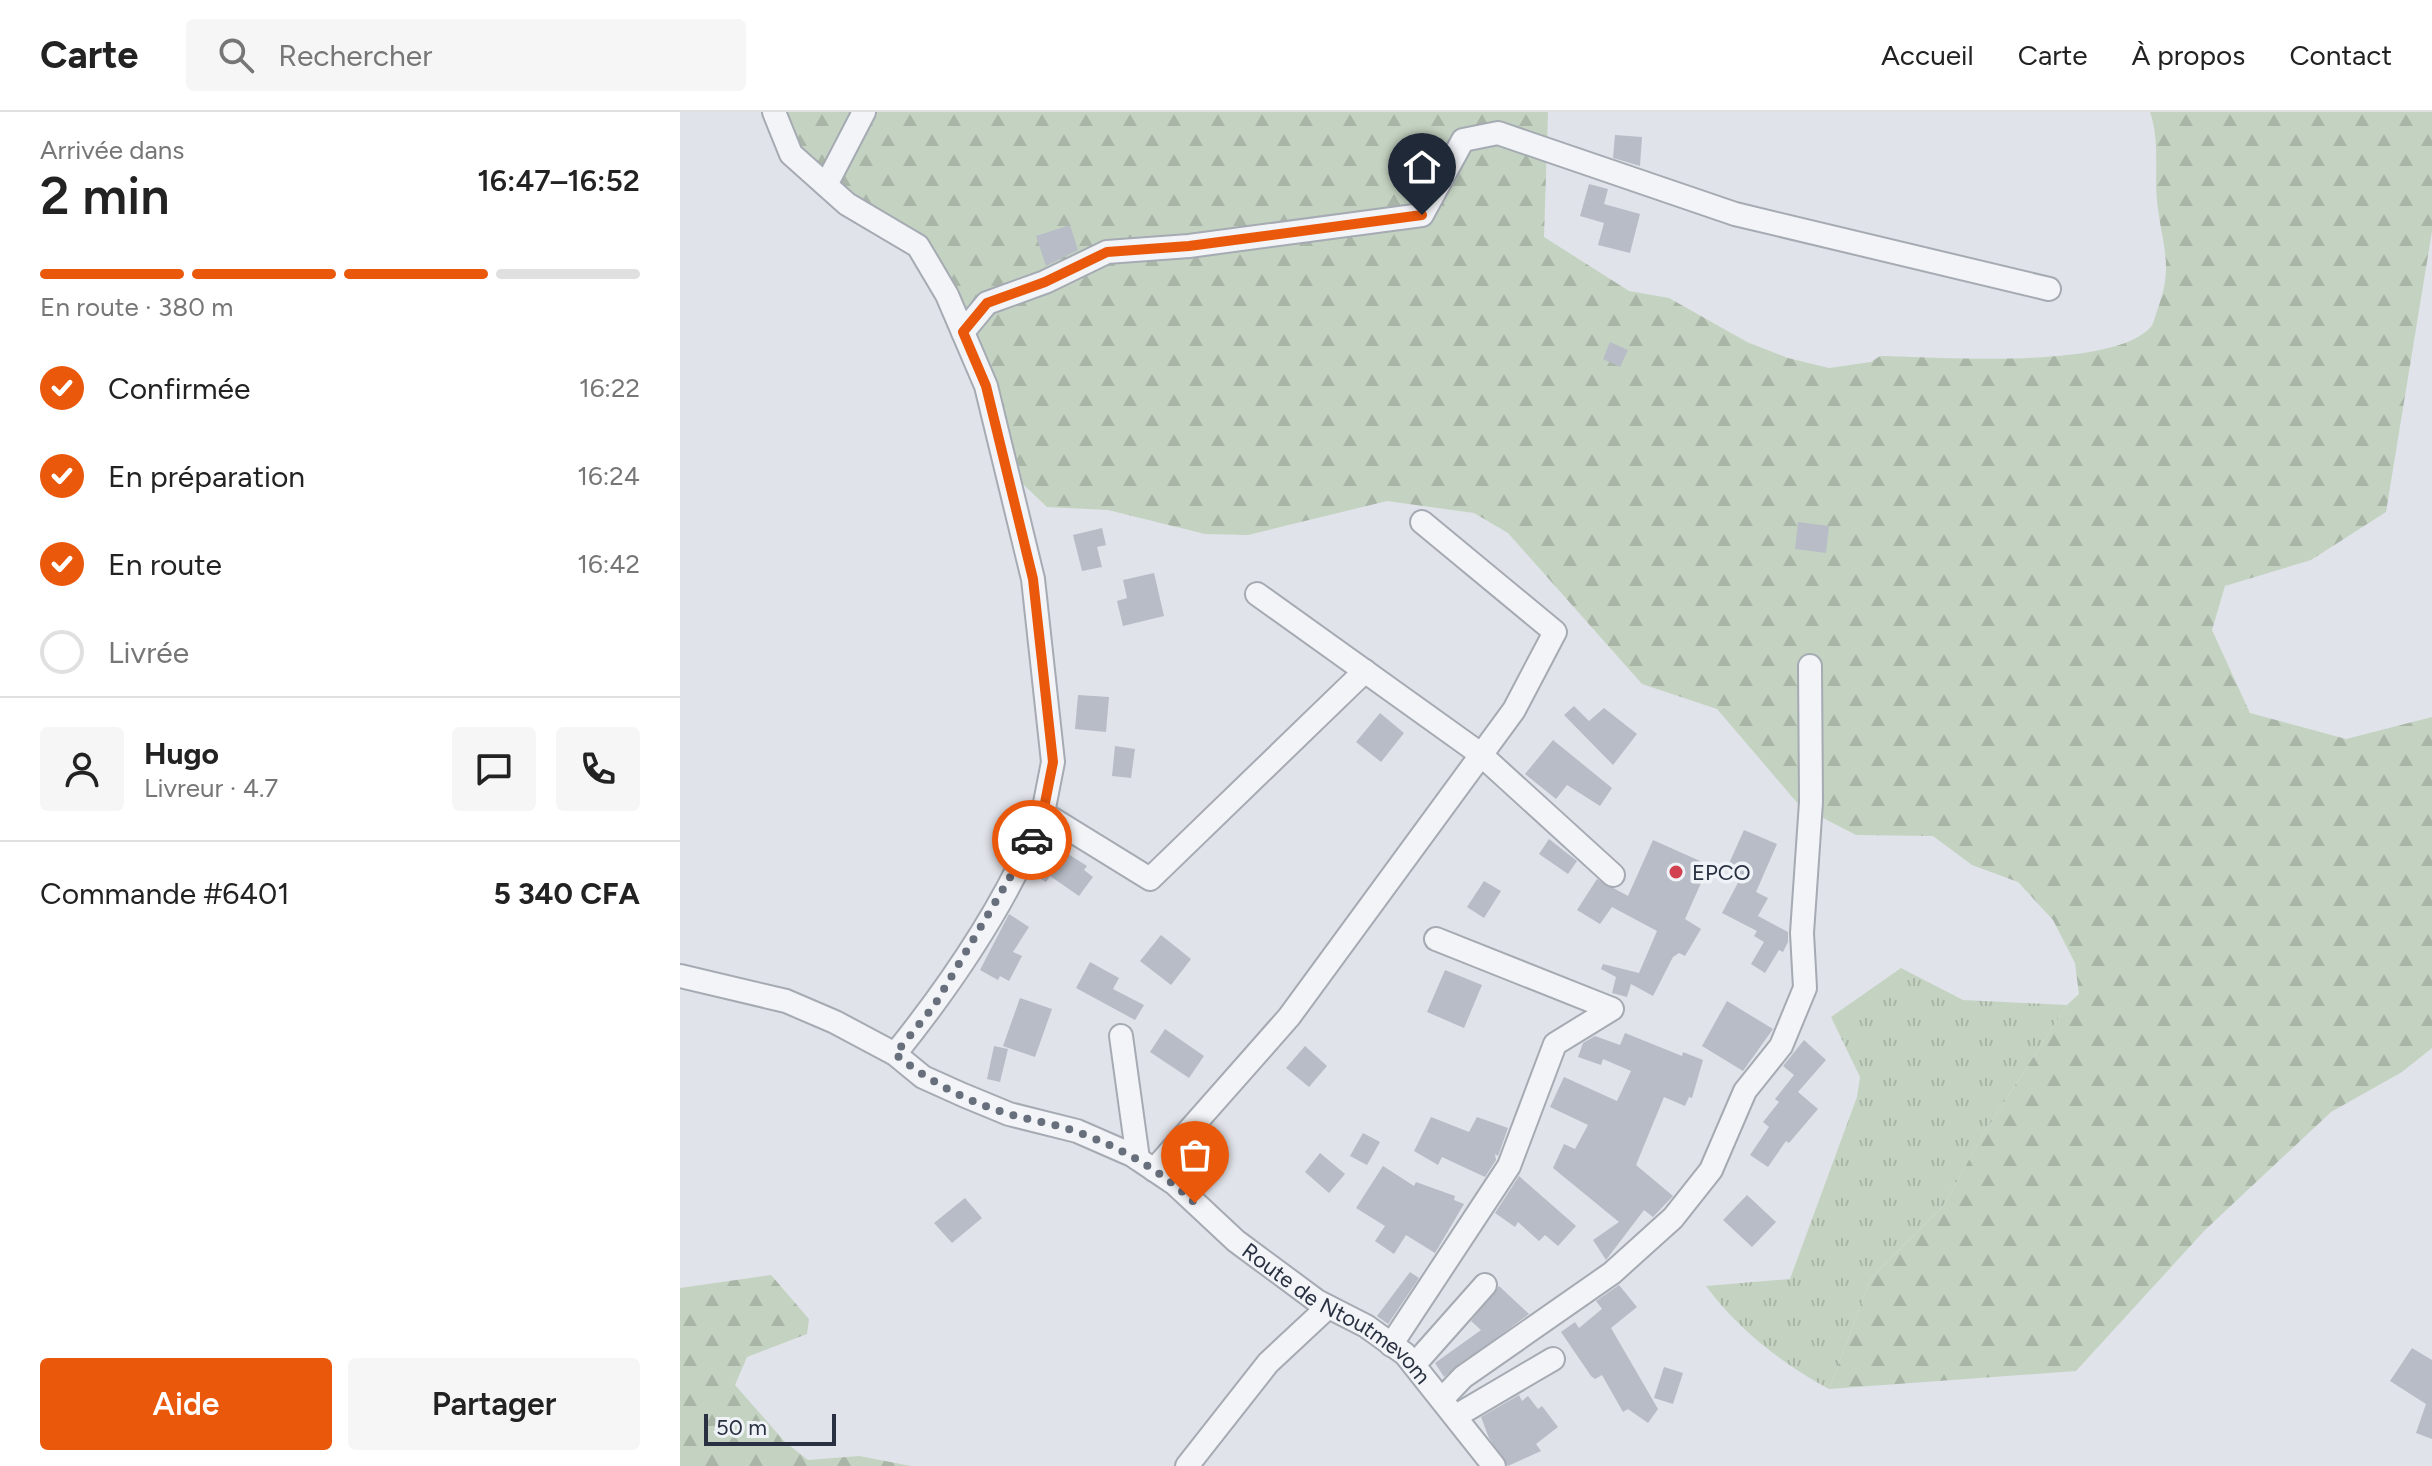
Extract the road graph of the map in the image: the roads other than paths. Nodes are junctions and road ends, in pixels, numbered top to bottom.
1 (774, 112) edge
2 (864, 112) edge
3 (826, 185) junction
4 (2049, 289) dead end
5 (963, 332) junction
6 (1422, 522) dead end
7 (1257, 594) dead end
8 (1810, 666) dead end
9 (1365, 671) junction
10 (1479, 753) junction
11 (1043, 813) junction
12 (1613, 875) dead end
13 (1436, 939) dead end
14 (680, 976) edge
15 (1121, 1036) dead end
16 (895, 1054) junction
17 (1146, 1164) junction
18 (1485, 1285) dead end
19 (1328, 1307) junction
20 (1391, 1345) junction
21 (1553, 1359) dead end
22 (1414, 1365) junction
23 (1450, 1407) junction
24 (1187, 1466) edge
25 (1494, 1466) edge

1 - 3 street
2 - 3 street
3 - 5 street
4 - 5 street
5 - 11 street
6 - 10 street
7 - 9 street
8 - 23 street
9 - 10 street
9 - 11 street
10 - 12 street
10 - 17 street
11 - 16 street
13 - 20 street
14 - 16 street, Route de Ntoutmevom
15 - 17 street
16 - 17 street, Route de Ntoutmevom
17 - 19 street, Route de Ntoutmevom
18 - 22 street
19 - 20 street, Route de Ntoutmevom
19 - 24 street
20 - 22 street, Route de Ntoutmevom
21 - 23 street
22 - 23 street, Route de Ntoutmevom
23 - 25 street, Route de Ntoutmevom

